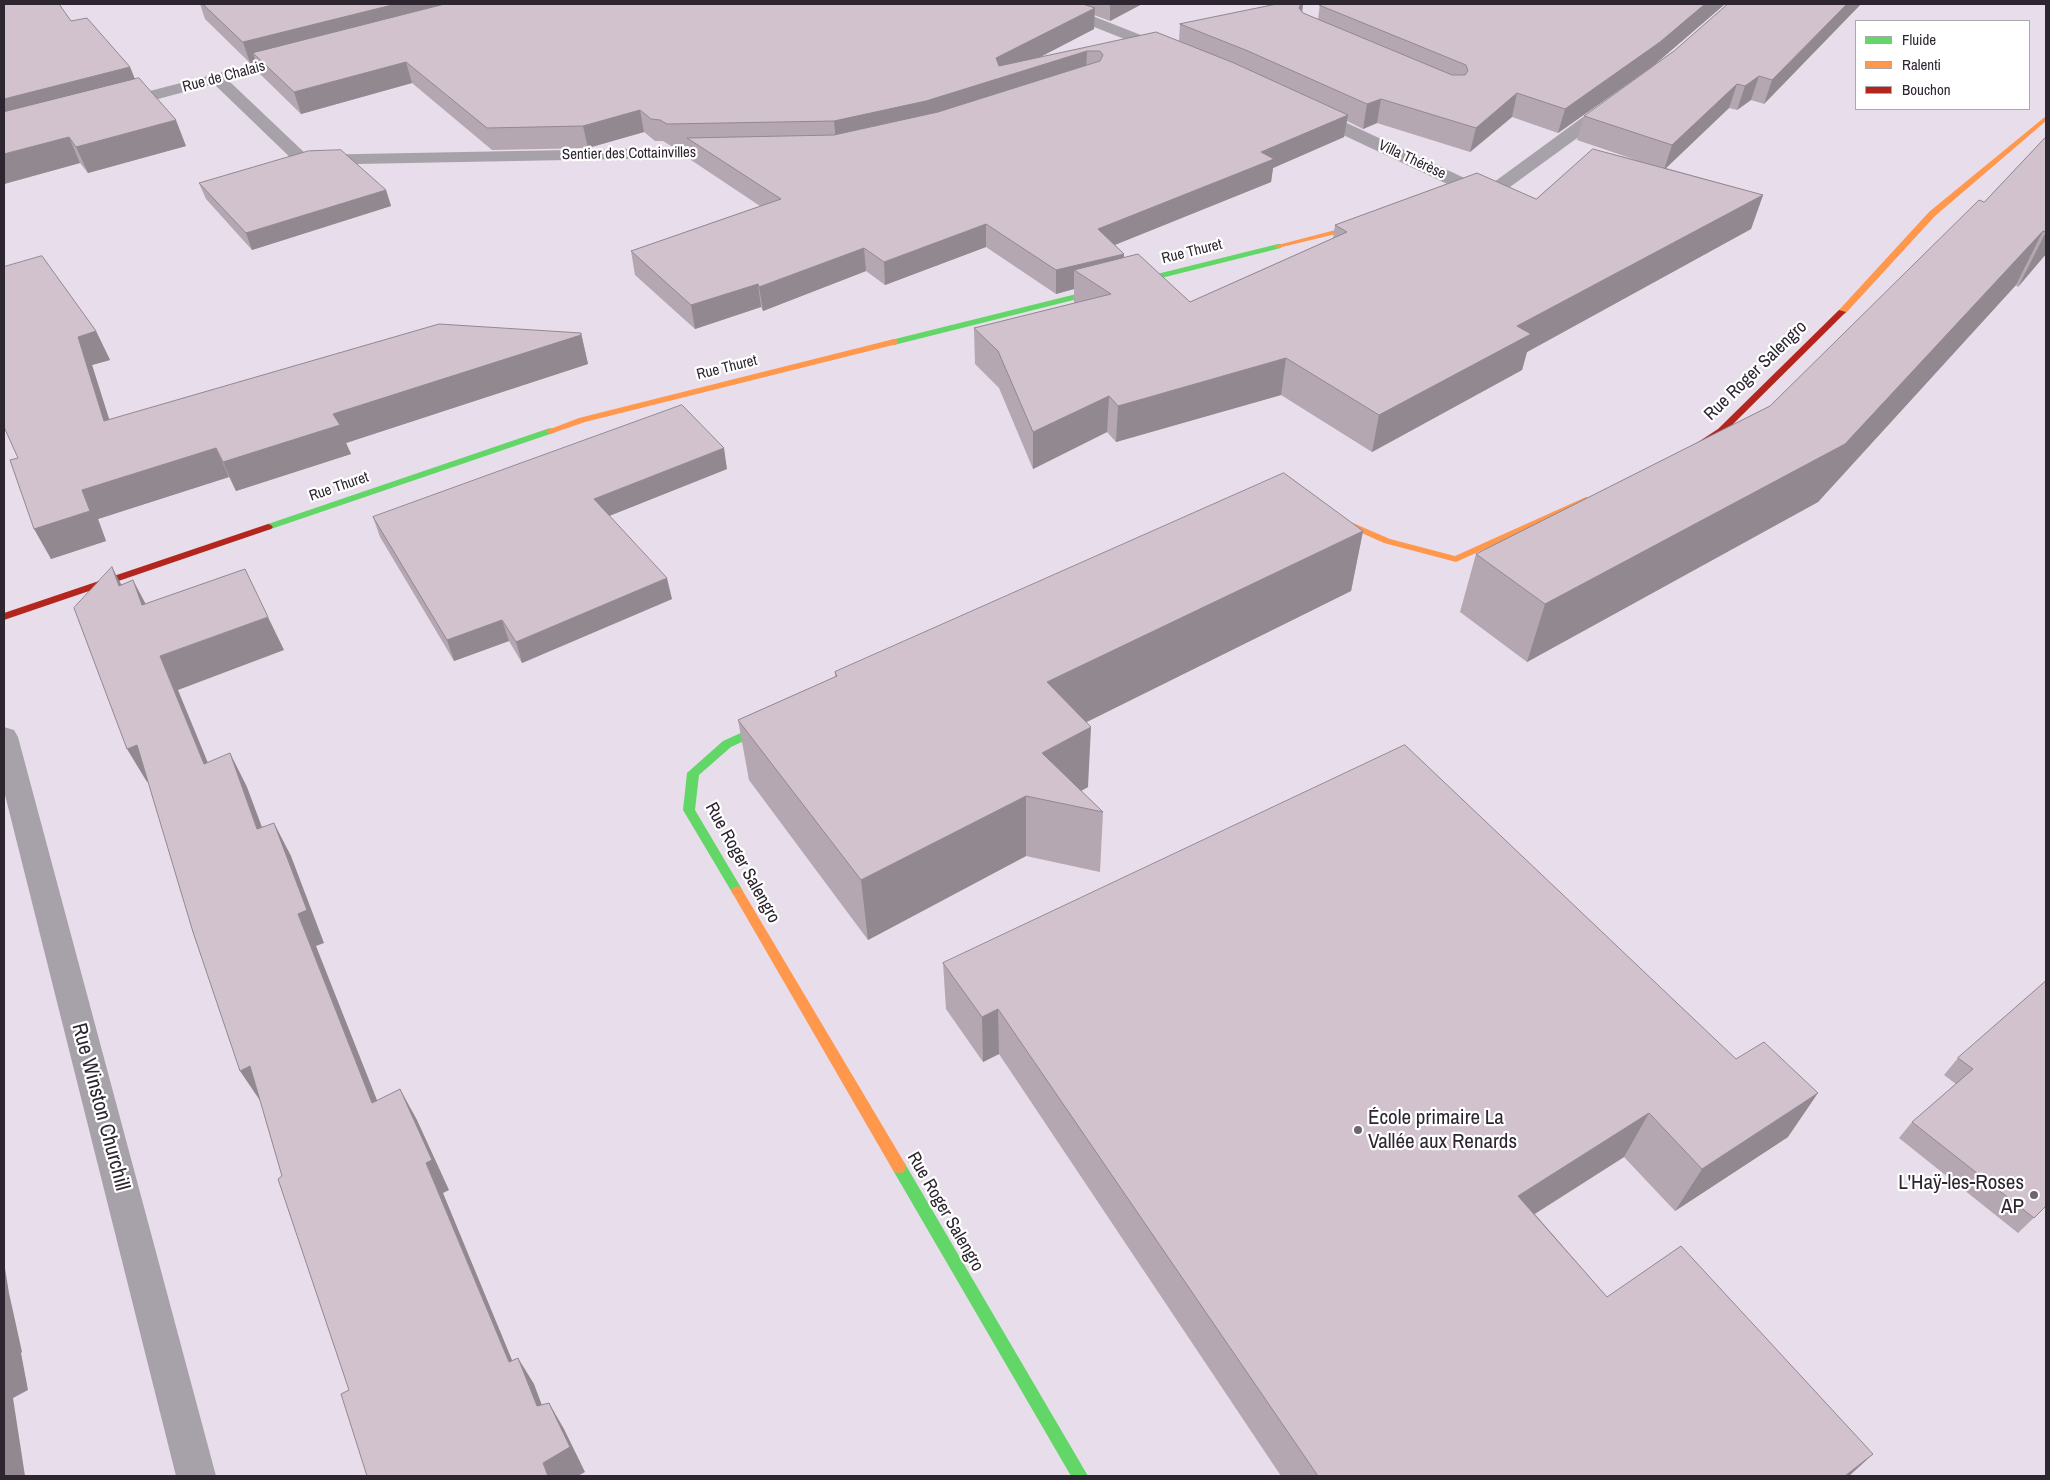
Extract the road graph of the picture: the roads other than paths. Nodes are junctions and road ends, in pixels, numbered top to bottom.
1 (1049, 4) edge
2 (310, 54) edge
3 (1185, 57) edge
4 (218, 79) junction
5 (1620, 99) edge
6 (106, 108) edge
7 (1301, 108) edge
8 (2046, 118) edge
9 (747, 152) edge
10 (1468, 187) junction
11 (1450, 194) edge
12 (1379, 221) edge
13 (1680, 458) edge
14 (1599, 494) edge
15 (1313, 513) edge
16 (4, 617) edge
17 (781, 718) edge
18 (4, 737) edge
19 (196, 1476) edge
20 (1080, 1476) edge

1 - 3 street
2 - 4 street, Rue de Chalais
4 - 6 street, Rue de Chalais
4 - 9 street, Sentier des Cottainvilles
5 - 10 street, Villa Thérèse
7 - 10 street, Villa Thérèse
8 - 13 street, Rue Roger Salengro
10 - 11 street
12 - 16 street, Rue Thuret
14 - 15 street
17 - 20 street, Rue Roger Salengro
18 - 19 street, Rue Winston Churchill

